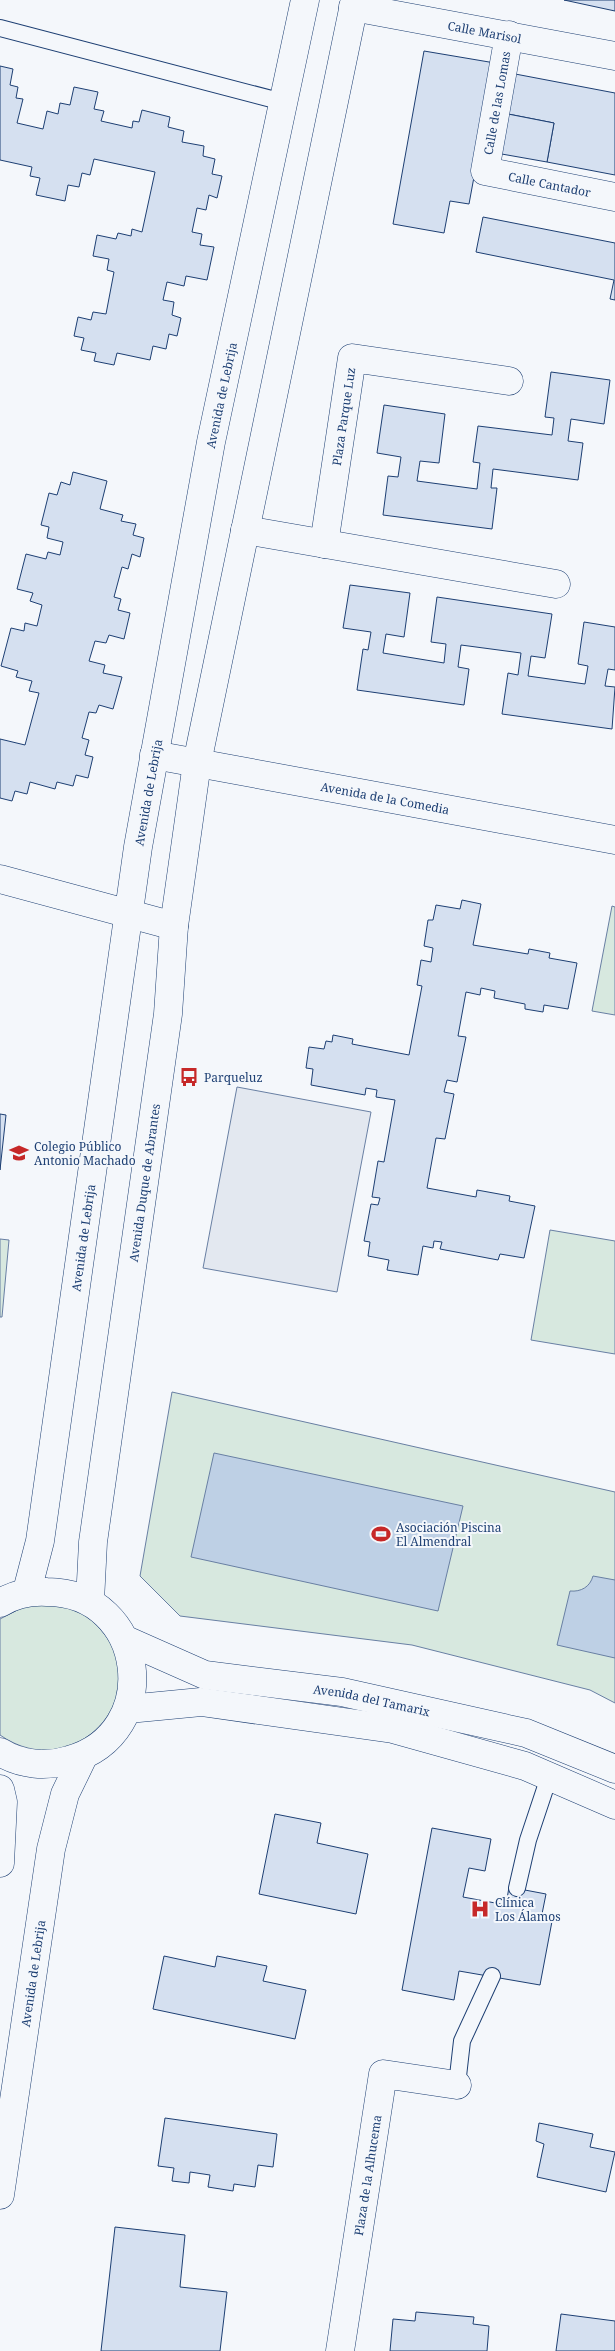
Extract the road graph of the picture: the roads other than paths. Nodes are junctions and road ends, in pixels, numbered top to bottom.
1 (304, 0) edge
2 (354, 4) edge
3 (0, 28) edge
4 (509, 35) junction
5 (615, 56) edge
6 (283, 102) junction
7 (485, 171) joint
8 (615, 197) edge
9 (509, 381) dead end
10 (245, 530) junction
11 (324, 544) junction
12 (556, 584) dead end
13 (154, 755) junction
14 (197, 762) junction
15 (615, 840) edge
16 (0, 879) edge
17 (129, 913) junction
18 (174, 926) junction
19 (27, 1592) junction
20 (90, 1601) junction
21 (0, 1603) edge
22 (126, 1640) junction
23 (128, 1709) junction
24 (0, 1752) edge
25 (83, 1757) junction
26 (615, 1769) edge
27 (549, 1776) junction
28 (0, 1789) edge
29 (615, 1805) edge
30 (0, 1864) edge
31 (517, 1888) dead end
32 (492, 1976) dead end
33 (457, 2085) joint
34 (0, 2195) edge
35 (340, 2351) edge

1 - 6 main road, Avenida de Lebrija
2 - 4 main road, Calle Marisol
2 - 10 main road
3 - 6 lane
4 - 5 main road, Calle Marisol
4 - 7 main road, Calle de las Lomas
6 - 13 main road, Avenida de Lebrija
7 - 8 main road, Calle Cantador
9 - 11 main road, Plaza Parque Luz
10 - 11 main road
10 - 14 main road
11 - 12 main road
13 - 14 main road, Avenida de la Comedia
13 - 17 main road, Avenida de Lebrija
14 - 15 main road, Avenida de la Comedia
14 - 18 main road, Avenida Duque de Abrantes
16 - 17 main road
17 - 18 main road
17 - 19 main road, Avenida de Lebrija
18 - 20 main road, Avenida Duque de Abrantes
19 - 20 main road
19 - 21 main road
20 - 22 main road
22 - 23 main road
22 - 26 main road, Avenida del Tamarix
23 - 25 main road
23 - 27 main road, Avenida del Tamarix
24 - 25 main road
25 - 34 main road, Avenida de Lebrija
27 - 29 main road, Avenida del Tamarix
27 - 31 lane
28 - 30 main road
32 - 33 lane
33 - 35 main road, Plaza de la Alhucema

